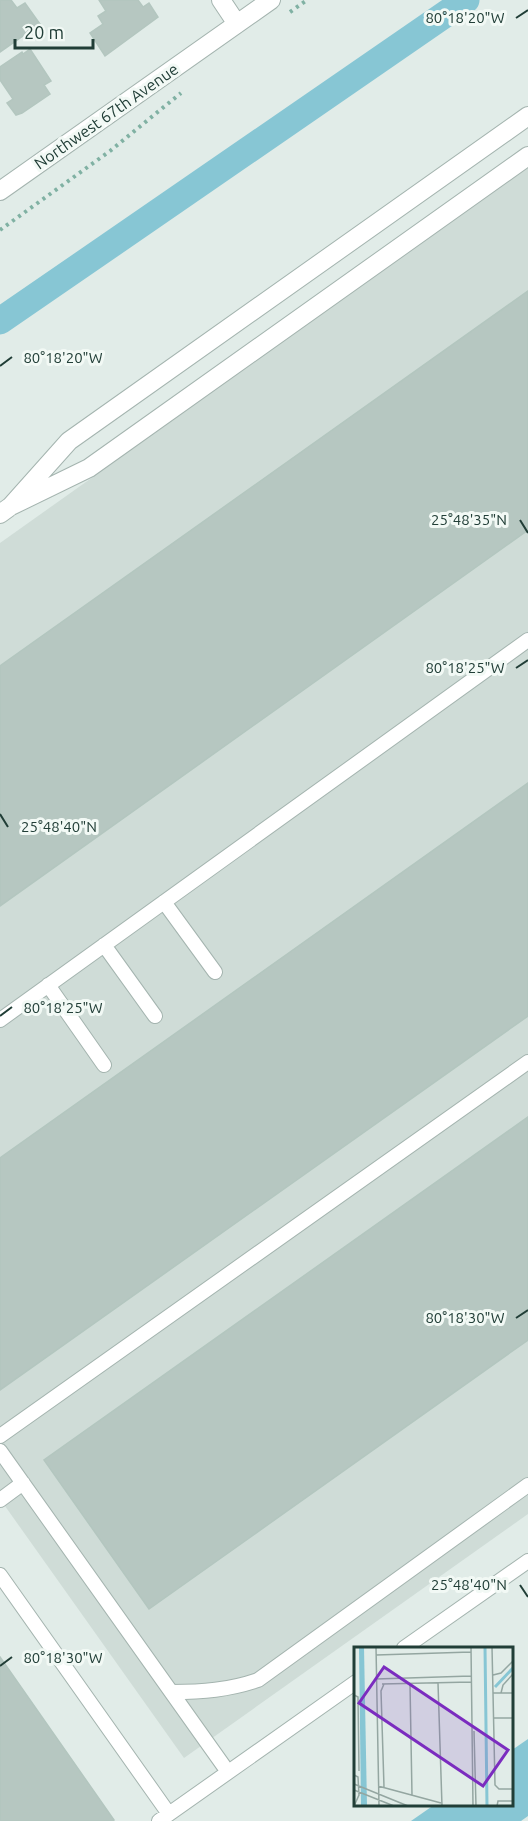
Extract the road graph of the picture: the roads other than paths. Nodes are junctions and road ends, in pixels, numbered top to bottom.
1 (221, 0) edge
2 (272, 0) edge
3 (237, 24) junction
4 (528, 116) edge
5 (528, 156) edge
6 (0, 191) edge
7 (5, 510) edge
8 (528, 640) edge
9 (164, 902) junction
10 (104, 945) junction
11 (215, 972) dead end
12 (48, 985) junction
13 (155, 1016) dead end
14 (0, 1020) edge
15 (528, 1062) edge
16 (104, 1065) dead end
17 (0, 1437) edge
18 (0, 1451) edge
19 (23, 1483) junction
20 (528, 1485) edge
21 (0, 1500) edge
22 (528, 1561) edge
23 (0, 1575) edge
24 (405, 1647) edge
25 (354, 1683) edge
26 (172, 1692) junction
27 (228, 1772) junction
28 (164, 1817) edge

1 - 3 street
2 - 3 street, Northwest 67th Avenue
3 - 6 street, Northwest 67th Avenue
4 - 7 street
5 - 7 street
8 - 9 lane
9 - 10 lane
9 - 11 lane
10 - 12 lane
10 - 13 lane
12 - 14 lane
12 - 16 lane
15 - 17 lane
18 - 19 lane
19 - 21 lane
19 - 26 lane
20 - 26 lane
22 - 24 lane
23 - 28 lane
25 - 27 lane
26 - 27 lane
27 - 28 lane

